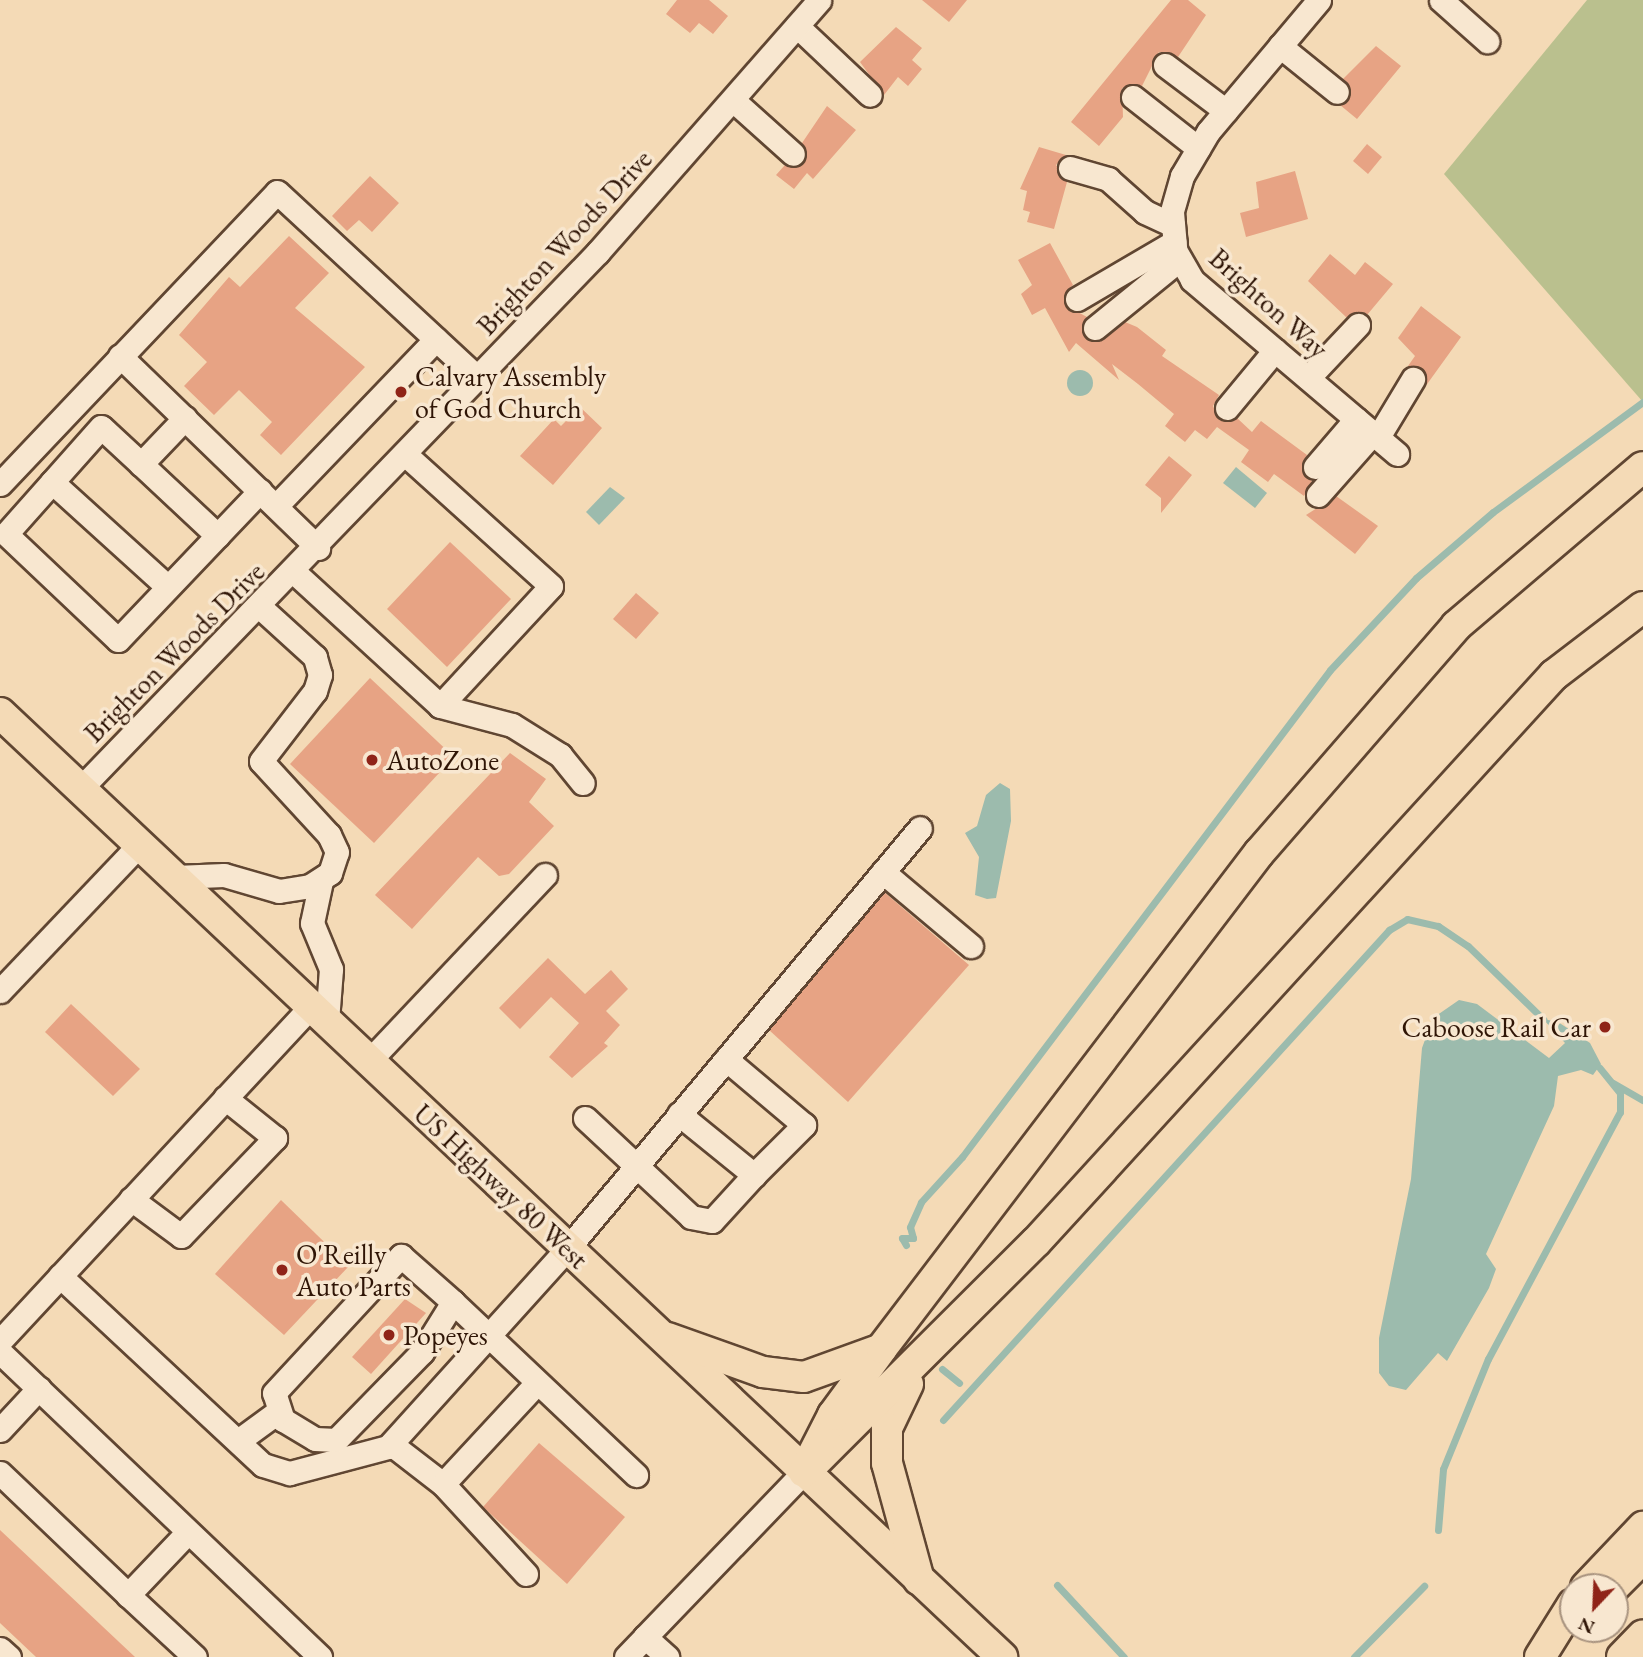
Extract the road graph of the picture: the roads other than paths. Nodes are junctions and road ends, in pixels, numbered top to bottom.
1 (819, 0) edge
2 (1319, 0) edge
3 (1445, 1) edge
4 (797, 26) junction
5 (1487, 41) dead end
6 (1280, 46) junction
7 (1165, 65) dead end
8 (1337, 92) dead end
9 (870, 95) dead end
10 (1133, 97) dead end
11 (733, 102) junction
12 (1226, 111) junction
13 (1198, 148) junction
14 (793, 154) dead end
15 (1070, 168) dead end
16 (1176, 242) junction
17 (1077, 299) dead end
18 (1358, 325) dead end
19 (1096, 328) dead end
20 (436, 339) junction
21 (1275, 350) junction
22 (120, 356) junction
23 (1308, 378) junction
24 (479, 379) junction
25 (1413, 379) dead end
26 (1227, 408) dead end
27 (185, 418) junction
28 (1369, 430) junction
29 (1396, 454) dead end
30 (407, 456) junction
31 (141, 464) junction
32 (1315, 467) dead end
33 (1643, 467) edge
34 (52, 482) junction
35 (0, 484) edge
36 (1318, 495) dead end
37 (268, 499) junction
38 (218, 536) junction
39 (318, 548) junction
40 (294, 572) junction
41 (168, 587) junction
42 (260, 607) junction
43 (1643, 607) edge
44 (440, 706) junction
45 (0, 713) edge
46 (583, 783) dead end
47 (81, 788) junction
48 (920, 828) dead end
49 (140, 844) junction
50 (883, 872) junction
51 (545, 875) dead end
52 (175, 877) junction
53 (321, 881) junction
54 (971, 946) dead end
55 (0, 991) edge
56 (319, 1014) junction
57 (726, 1059) junction
58 (369, 1061) junction
59 (225, 1098) junction
60 (679, 1114) junction
61 (585, 1118) dead end
62 (634, 1168) junction
63 (754, 1175) junction
64 (131, 1199) junction
65 (567, 1249) junction
66 (60, 1276) junction
67 (453, 1302) junction
68 (658, 1334) junction
69 (488, 1337) junction
70 (0, 1341) edge
71 (881, 1348) junction
72 (0, 1352) edge
73 (920, 1364) junction
74 (537, 1383) junction
75 (39, 1388) junction
76 (279, 1411) junction
77 (0, 1430) edge
78 (238, 1441) junction
79 (391, 1444) junction
80 (804, 1472) junction
81 (0, 1473) edge
82 (636, 1475) dead end
83 (443, 1484) junction
84 (1643, 1527) edge
85 (187, 1533) junction
86 (1643, 1558) edge
87 (1599, 1573) edge
88 (1628, 1573) edge
89 (526, 1574) dead end
90 (919, 1580) junction
91 (128, 1595) junction
92 (1559, 1626) edge
93 (1643, 1635) edge
94 (645, 1637) junction
95 (1559, 1643) edge
96 (0, 1649) edge
97 (9, 1657) edge
98 (195, 1657) edge
99 (320, 1657) edge
100 (626, 1657) edge
101 (667, 1657) edge
102 (1002, 1657) edge
103 (1540, 1657) edge
104 (1545, 1657) edge
105 (1622, 1657) edge

1 - 4 street, Brighton Woods Drive
2 - 6 street
3 - 5 street
4 - 9 street
4 - 11 street, Brighton Woods Drive
6 - 8 street
6 - 12 street
7 - 12 street
10 - 13 street
11 - 14 street
11 - 24 street, Brighton Woods Drive
12 - 13 street
13 - 16 street
15 - 16 street
16 - 17 street
16 - 19 street
16 - 21 street, Brighton Way
18 - 23 street
20 - 22 street
20 - 24 street
20 - 37 street
21 - 23 street, Brighton Way
21 - 26 street
22 - 27 street
22 - 35 street
23 - 28 street, Brighton Way
24 - 30 street, Brighton Woods Drive
25 - 28 street
27 - 31 street
27 - 37 street
28 - 29 street, Brighton Way
28 - 32 street
28 - 36 street
30 - 39 street, Brighton Woods Drive
30 - 44 street
31 - 34 street
31 - 38 street
33 - 71 main road
34 - 41 street
34 - 41 street
37 - 38 street
37 - 39 street
38 - 41 street
39 - 40 street, Brighton Woods Drive
40 - 42 street, Brighton Woods Drive
40 - 44 street
42 - 47 street, Brighton Woods Drive
42 - 53 street
43 - 73 main road
44 - 46 street
45 - 47 main road, US Highway 80 West
47 - 49 main road, US Highway 80 West
48 - 50 street
49 - 52 main road, US Highway 80 West
49 - 55 street
50 - 54 street
50 - 57 street
51 - 58 street
52 - 53 street
52 - 56 main road, US Highway 80 West
53 - 56 street
56 - 58 main road, US Highway 80 West
56 - 59 street
57 - 60 street
57 - 63 street
58 - 65 main road, US Highway 80 West
59 - 64 street
59 - 64 street
60 - 62 street
60 - 63 street
61 - 62 street
62 - 63 street
62 - 65 street
64 - 66 street
65 - 68 main road, US Highway 80 West
65 - 69 street
66 - 70 street
66 - 78 street
67 - 69 street
67 - 76 street
67 - 76 street
68 - 71 main road
68 - 80 main road, US Highway 80 West
69 - 74 street
69 - 79 street
71 - 80 main road
72 - 75 street
73 - 80 main road
73 - 90 main road
74 - 82 street
74 - 83 street
75 - 77 street
75 - 85 street
76 - 78 street
78 - 79 street
79 - 83 street
80 - 90 main road, US Highway 80 West
80 - 94 street
81 - 91 street
83 - 89 street
84 - 87 main road
85 - 91 street
85 - 99 street
86 - 88 main road
90 - 102 main road, US Highway 80 West
91 - 98 street
92 - 103 main road
93 - 105 main road
94 - 100 street
94 - 101 street
95 - 104 main road
96 - 97 street

